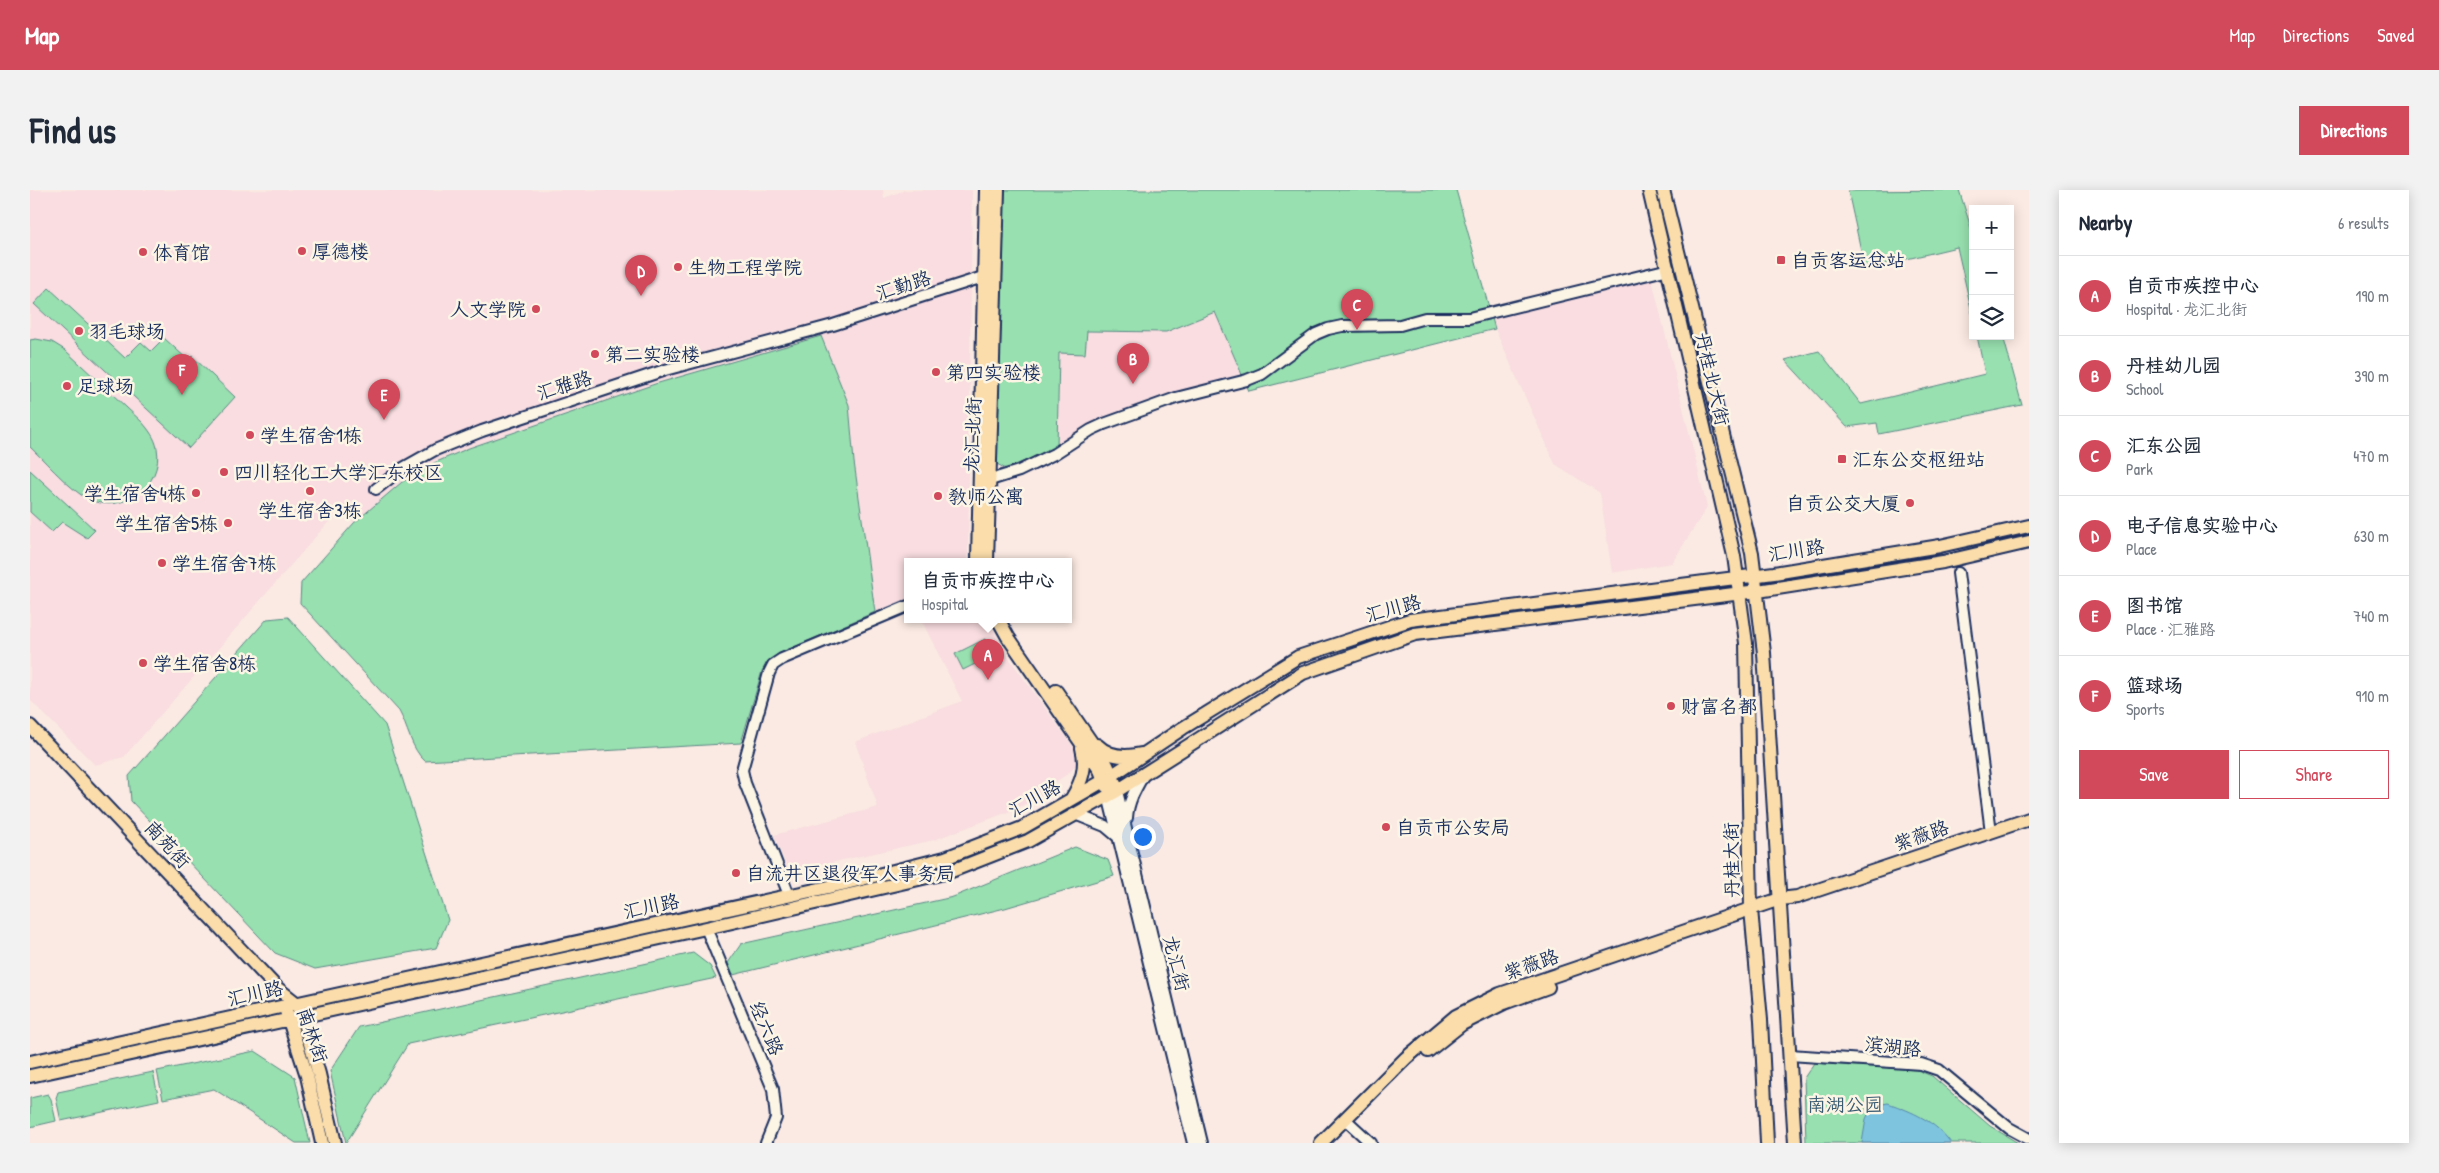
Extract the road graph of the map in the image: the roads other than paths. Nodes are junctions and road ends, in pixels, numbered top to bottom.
1 (986, 190) edge
2 (998, 190) edge
3 (1649, 190) edge
4 (1663, 190) edge
5 (1669, 269) junction
6 (983, 277) junction
7 (833, 325) joint
8 (990, 480) junction
9 (376, 489) dead end
10 (2029, 526) edge
11 (2029, 542) edge
12 (978, 558) edge
13 (987, 558) edge
14 (1958, 573) dead end
15 (1756, 575) junction
16 (1738, 577) junction
17 (1758, 591) junction
18 (1740, 593) junction
19 (904, 608) edge
20 (1000, 623) edge
21 (1010, 623) edge
22 (30, 726) edge
23 (1084, 739) junction
24 (1145, 753) junction
25 (1145, 772) junction
26 (1109, 778) junction
27 (1112, 793) junction
28 (1071, 799) junction
29 (1075, 814) junction
30 (2029, 819) edge
31 (1991, 832) junction
32 (1122, 834) junction
33 (789, 895) junction
34 (1780, 903) junction
35 (1751, 913) junction
36 (706, 928) junction
37 (277, 988) joint
38 (290, 1005) junction
39 (296, 1017) junction
40 (1790, 1055) junction
41 (30, 1062) edge
42 (30, 1076) edge
43 (1348, 1122) junction
44 (2029, 1139) edge
45 (322, 1143) edge
46 (334, 1143) edge
47 (766, 1143) edge
48 (1193, 1143) edge
49 (1202, 1143) edge
50 (1321, 1143) edge
51 (1333, 1143) edge
52 (1371, 1143) edge
53 (1768, 1143) edge
54 (1795, 1143) edge

1 - 6 main road, 龙汇北街
2 - 8 main road, 龙汇北街
3 - 5 main road, 丹桂北大街
4 - 15 main road, 丹桂北大街
5 - 8 street
5 - 16 main road, 丹桂北大街
6 - 7 street, 汇勤路
6 - 12 main road, 龙汇北街
7 - 9 street, 汇雅路
8 - 13 main road, 龙汇北街
10 - 15 main road, 汇川路
11 - 17 main road, 汇川路
14 - 31 street
15 - 16 main road, 汇川路
15 - 17 main road, 丹桂北大街
16 - 18 main road, 丹桂大街
16 - 24 main road, 汇川路
17 - 18 main road, 汇川路
17 - 34 main road, 丹桂北大街
18 - 25 main road, 汇川路
18 - 35 main road, 丹桂大街
19 - 33 street
20 - 23 main road
21 - 23 main road
22 - 37 main road, 南苑街
23 - 24 main road
23 - 26 main road
23 - 28 main road
24 - 26 main road, 汇川路
25 - 27 main road, 汇川路
25 - 32 street
26 - 27 main road
26 - 28 main road, 汇川路
27 - 29 main road, 汇川路
27 - 32 street, 龙汇街
28 - 33 main road, 汇川路
29 - 32 street
29 - 36 main road, 汇川路
30 - 31 main road, 紫薇路
31 - 34 main road, 紫薇路
32 - 48 street, 龙汇街
32 - 49 street, 龙汇街
33 - 38 main road, 汇川路
34 - 35 main road, 紫薇路
34 - 40 main road, 丹桂北大街
35 - 43 main road, 紫薇路
35 - 53 main road, 丹桂大街
36 - 39 main road, 汇川路
36 - 47 street, 经六路
37 - 38 main road, 南林街
38 - 39 main road, 南林街
38 - 41 main road, 汇川路
39 - 42 main road, 汇川路
39 - 45 main road, 南林街
39 - 46 main road, 南林街
40 - 44 street, 滨湖路
40 - 54 main road, 丹桂北大街
43 - 50 main road, 紫薇路
43 - 51 main road, 紫薇路
43 - 52 street

